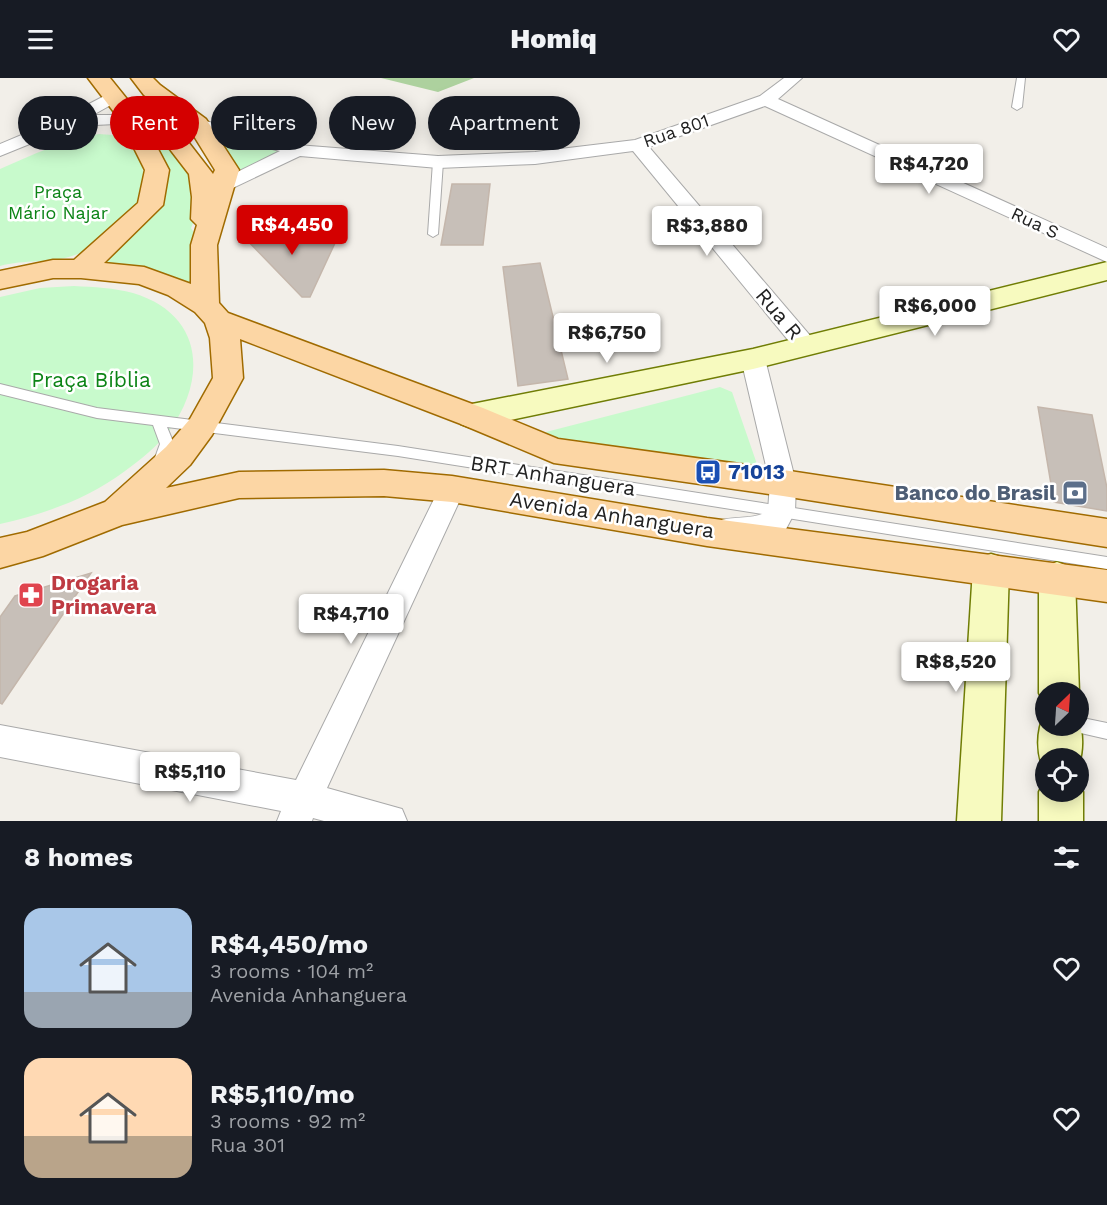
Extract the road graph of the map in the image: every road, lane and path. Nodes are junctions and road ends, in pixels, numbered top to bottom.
1 (99, 78) edge
2 (142, 78) edge
3 (794, 78) edge
4 (1021, 78) edge
5 (111, 96) edge
6 (160, 96) edge
7 (766, 100) junction
8 (1017, 107) dead end
9 (199, 125) edge
10 (18, 143) edge
11 (638, 145) junction
12 (147, 150) edge
13 (183, 150) edge
14 (297, 150) joint
15 (0, 151) edge
16 (438, 162) junction
17 (220, 188) junction
18 (433, 234) dead end
19 (204, 244) junction
20 (1107, 256) edge
21 (81, 268) junction
22 (1107, 271) edge
23 (0, 280) edge
24 (211, 313) junction
25 (805, 345) junction
26 (753, 359) junction
27 (0, 388) edge
28 (472, 416) junction
29 (159, 423) junction
30 (201, 427) junction
31 (149, 484) junction
32 (452, 489) junction
33 (782, 498) junction
34 (117, 512) junction
35 (707, 532) junction
36 (1107, 533) edge
37 (0, 553) edge
38 (1107, 563) edge
39 (991, 569) junction
40 (1058, 578) junction
41 (1107, 586) edge
42 (1059, 682) edge
43 (1089, 727) edge
44 (1107, 731) edge
45 (0, 741) edge
46 (1061, 802) edge
47 (299, 810) edge
48 (390, 821) edge
49 (979, 821) edge
50 (1061, 821) edge

1 - 5 main road
2 - 6 main road
3 - 7 street, Rua 801
4 - 8 lane
7 - 11 street, Rua 801
7 - 20 street, Rua S
9 - 17 main road
10 - 15 street
11 - 16 street, Rua 801
11 - 25 street, Rua R
12 - 21 main road
13 - 19 main road
14 - 16 street, Rua 801
14 - 17 street
16 - 18 lane
17 - 19 main road
19 - 24 main road
21 - 23 main road
21 - 24 main road
22 - 25 street
24 - 28 main road
24 - 30 main road
25 - 26 street
26 - 28 street
26 - 33 street
27 - 29 lane, BRT Anhanguera
28 - 33 main road
29 - 30 lane, BRT Anhanguera
29 - 31 lane
30 - 31 main road
30 - 33 lane, BRT Anhanguera
31 - 34 main road
32 - 34 main road, Avenida Anhanguera
32 - 35 main road, Avenida Anhanguera
32 - 47 street
33 - 35 street
33 - 36 main road
33 - 38 lane, BRT Anhanguera
34 - 37 main road
35 - 39 main road, Avenida Anhanguera
39 - 40 main road, Avenida Anhanguera
39 - 49 street
40 - 41 main road, Avenida Anhanguera
40 - 42 street
43 - 44 lane
45 - 47 street
46 - 50 street
47 - 48 street

